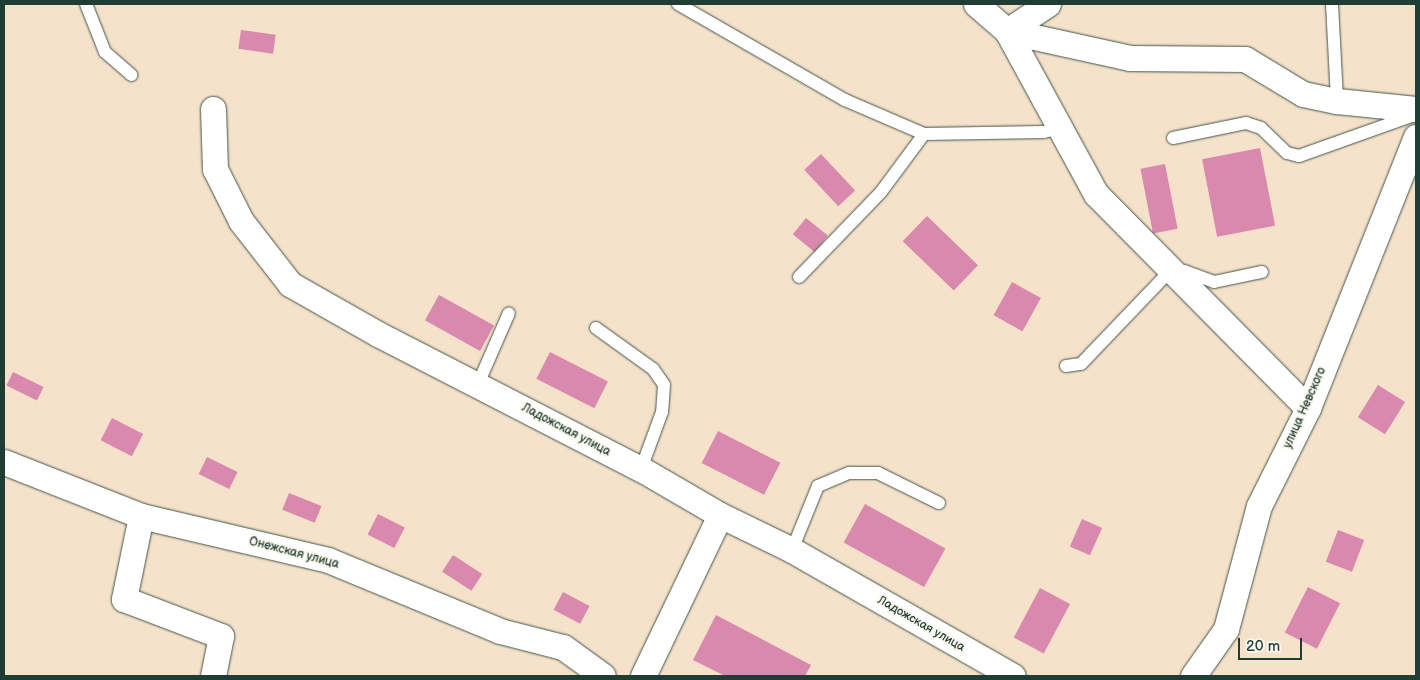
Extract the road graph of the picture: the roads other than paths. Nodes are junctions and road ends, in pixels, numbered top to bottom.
1 (86, 4) edge
2 (678, 4) edge
3 (976, 4) edge
4 (1048, 4) edge
5 (1332, 4) edge
6 (1007, 31) junction
7 (131, 75) dead end
8 (1337, 101) junction
9 (213, 109) dead end
10 (1416, 109) edge
11 (1416, 114) edge
12 (1060, 128) junction
13 (924, 134) junction
14 (1416, 137) edge
15 (1173, 138) dead end
16 (1174, 272) junction
17 (1262, 272) dead end
18 (799, 277) dead end
19 (509, 313) dead end
20 (596, 328) dead end
21 (1066, 366) dead end
22 (478, 384) junction
23 (1308, 408) junction
24 (4, 462) edge
25 (641, 469) junction
26 (939, 502) dead end
27 (720, 515) junction
28 (141, 516) junction
29 (792, 550) junction
30 (213, 676) edge
31 (603, 676) edge
32 (643, 676) edge
33 (1013, 676) edge
34 (1193, 676) edge

1 - 7 lane
2 - 13 lane
3 - 6 street
4 - 6 street
5 - 8 lane
6 - 8 street
6 - 12 street
8 - 10 street
9 - 22 street, Ладожская улица
11 - 15 lane
12 - 13 lane
12 - 16 street
13 - 18 lane
14 - 23 street, улица Невского
16 - 17 lane
16 - 21 lane
16 - 23 street
19 - 22 lane
20 - 25 lane
22 - 25 street, Ладожская улица
23 - 34 street, улица Невского
24 - 28 street, Онежская улица
25 - 27 street, Ладожская улица
26 - 29 lane
27 - 29 street, Ладожская улица
27 - 32 street
28 - 30 street
28 - 31 street, Онежская улица
29 - 33 street, Ладожская улица

